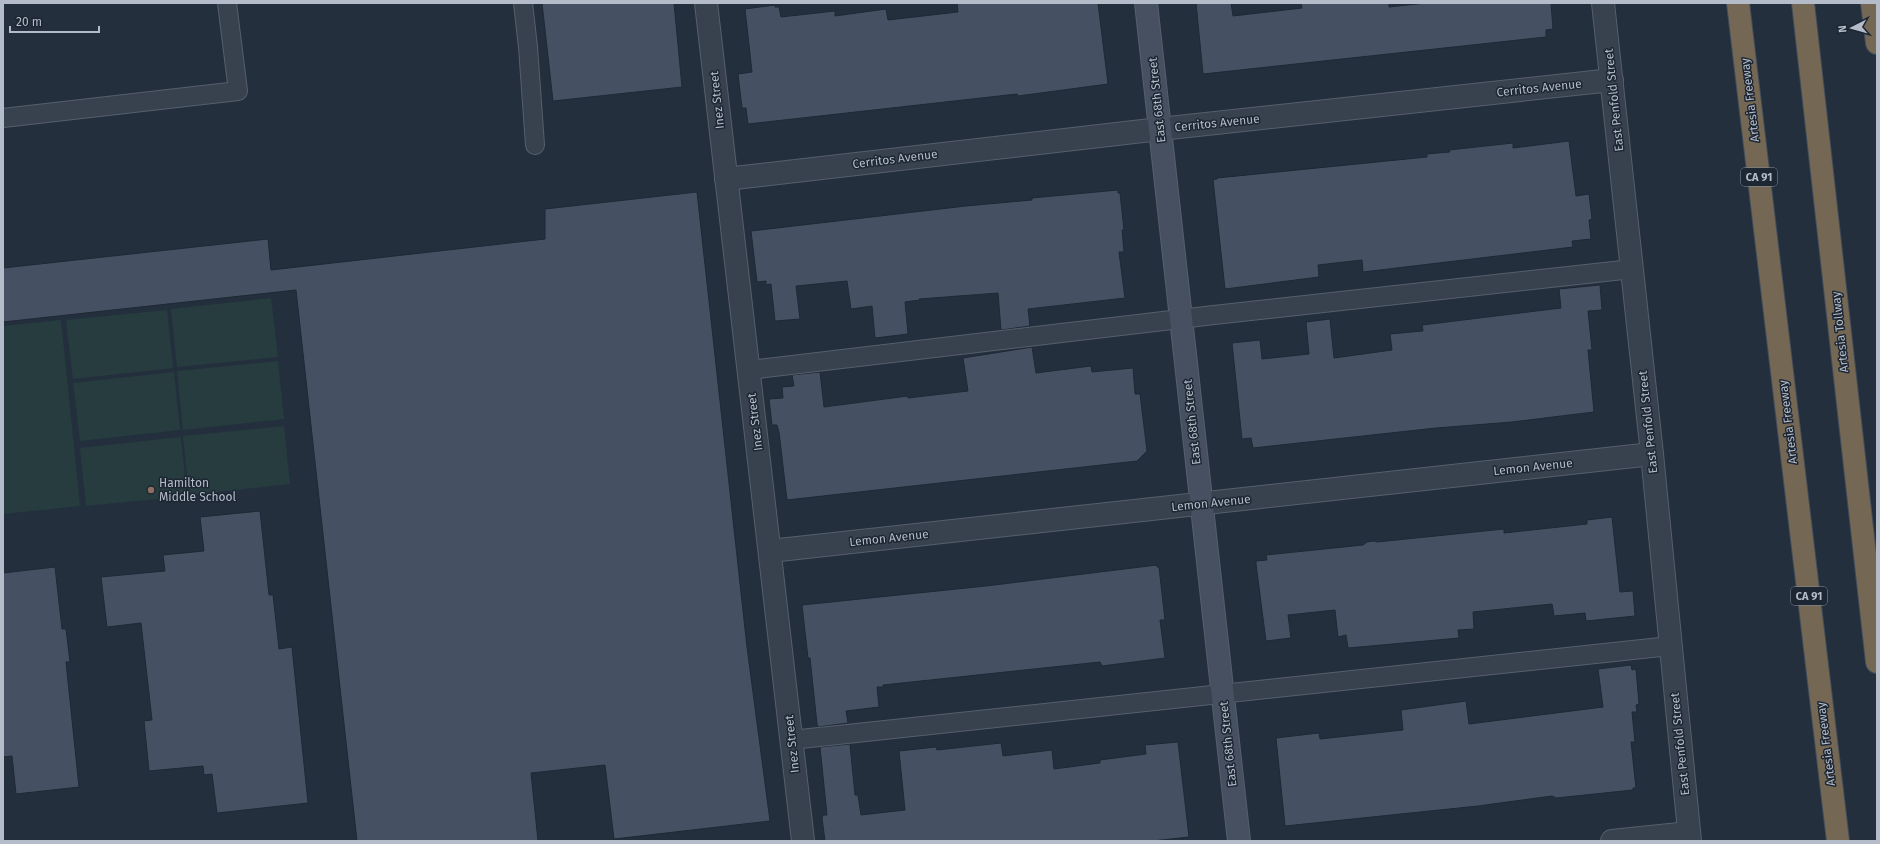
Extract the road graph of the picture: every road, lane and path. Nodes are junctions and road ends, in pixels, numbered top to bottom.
1 (227, 3) edge
2 (523, 3) edge
3 (706, 3) edge
4 (1146, 3) edge
5 (1603, 3) edge
6 (1738, 3) edge
7 (1803, 3) edge
8 (1872, 3) edge
9 (1877, 43) edge
10 (1612, 80) junction
11 (3, 118) edge
12 (1160, 129) junction
13 (535, 145) dead end
14 (726, 179) junction
15 (1632, 269) junction
16 (1181, 319) junction
17 (749, 370) junction
18 (1652, 454) junction
19 (1202, 504) junction
20 (770, 551) junction
21 (1670, 646) junction
22 (1877, 662) edge
23 (1222, 695) junction
24 (791, 740) junction
25 (1689, 837) edge
26 (803, 841) edge
27 (1239, 841) edge
28 (1612, 841) edge
29 (1838, 841) edge

1 - 11 lane
2 - 13 lane
3 - 14 street, Inez Street
4 - 12 street, East 68th Street
5 - 10 street, East Penfold Street
6 - 29 highway, Artesia Freeway / CA 91
7 - 22 highway, Artesia Tollway
8 - 9 highway
10 - 12 street, Cerritos Avenue
10 - 15 street, East Penfold Street
12 - 14 street, Cerritos Avenue
12 - 16 street, East 68th Street
14 - 17 street, Inez Street
15 - 16 lane
15 - 18 street, East Penfold Street
16 - 17 lane
16 - 19 street, East 68th Street
17 - 20 street, Inez Street
18 - 19 street, Lemon Avenue
18 - 21 street, East Penfold Street
19 - 20 street, Lemon Avenue
19 - 23 street, East 68th Street
20 - 24 street, Inez Street
21 - 23 lane
21 - 25 street, East Penfold Street
23 - 24 lane
23 - 27 street, East 68th Street
24 - 26 street, Inez Street
25 - 28 street

